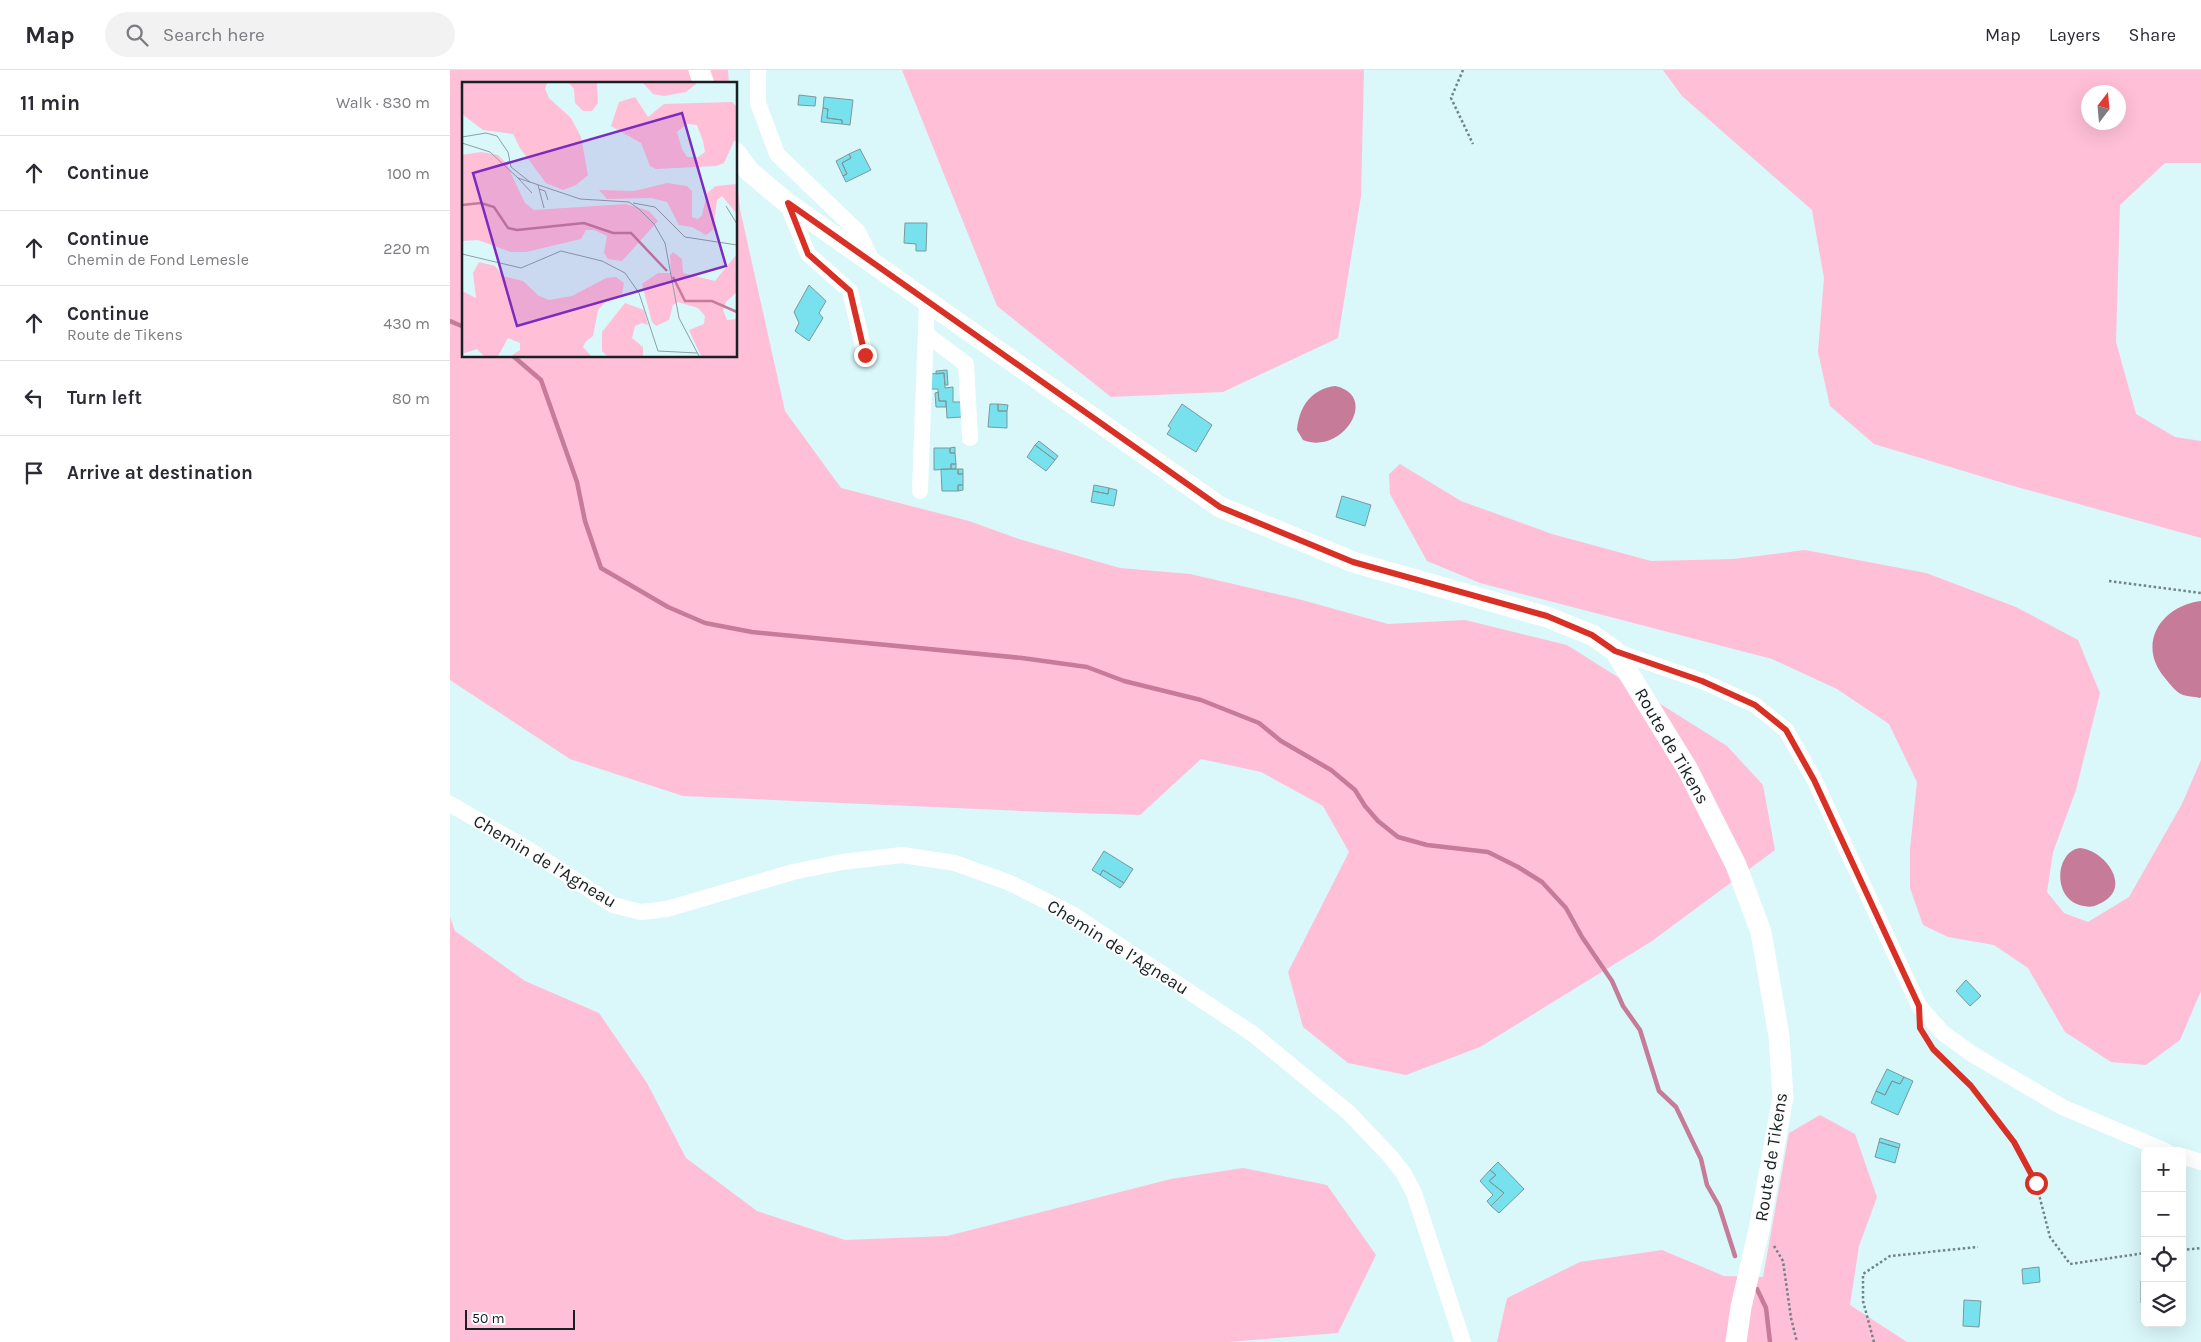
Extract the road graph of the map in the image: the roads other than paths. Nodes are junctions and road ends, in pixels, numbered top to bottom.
1 (698, 70) edge
2 (758, 70) edge
3 (703, 82) edge
4 (738, 156) edge
5 (788, 203) junction
6 (872, 263) junction
7 (927, 301) junction
8 (926, 334) junction
9 (865, 355) dead end
10 (970, 438) dead end
11 (920, 492) dead end
12 (1615, 651) junction
13 (450, 804) edge
14 (2157, 1147) edge
15 (2186, 1157) edge
16 (2201, 1162) edge
17 (1463, 1342) edge
18 (1736, 1342) edge

1 - 3 street
2 - 6 street
4 - 5 street, Route de Tikens
5 - 6 street, Route de Tikens
5 - 9 street
6 - 7 street, Route de Tikens
7 - 8 street
7 - 12 street, Route de Tikens
8 - 10 street
8 - 11 street
12 - 14 street
12 - 18 street, Route de Tikens
13 - 17 street, Chemin de l’Agneau
15 - 16 street

